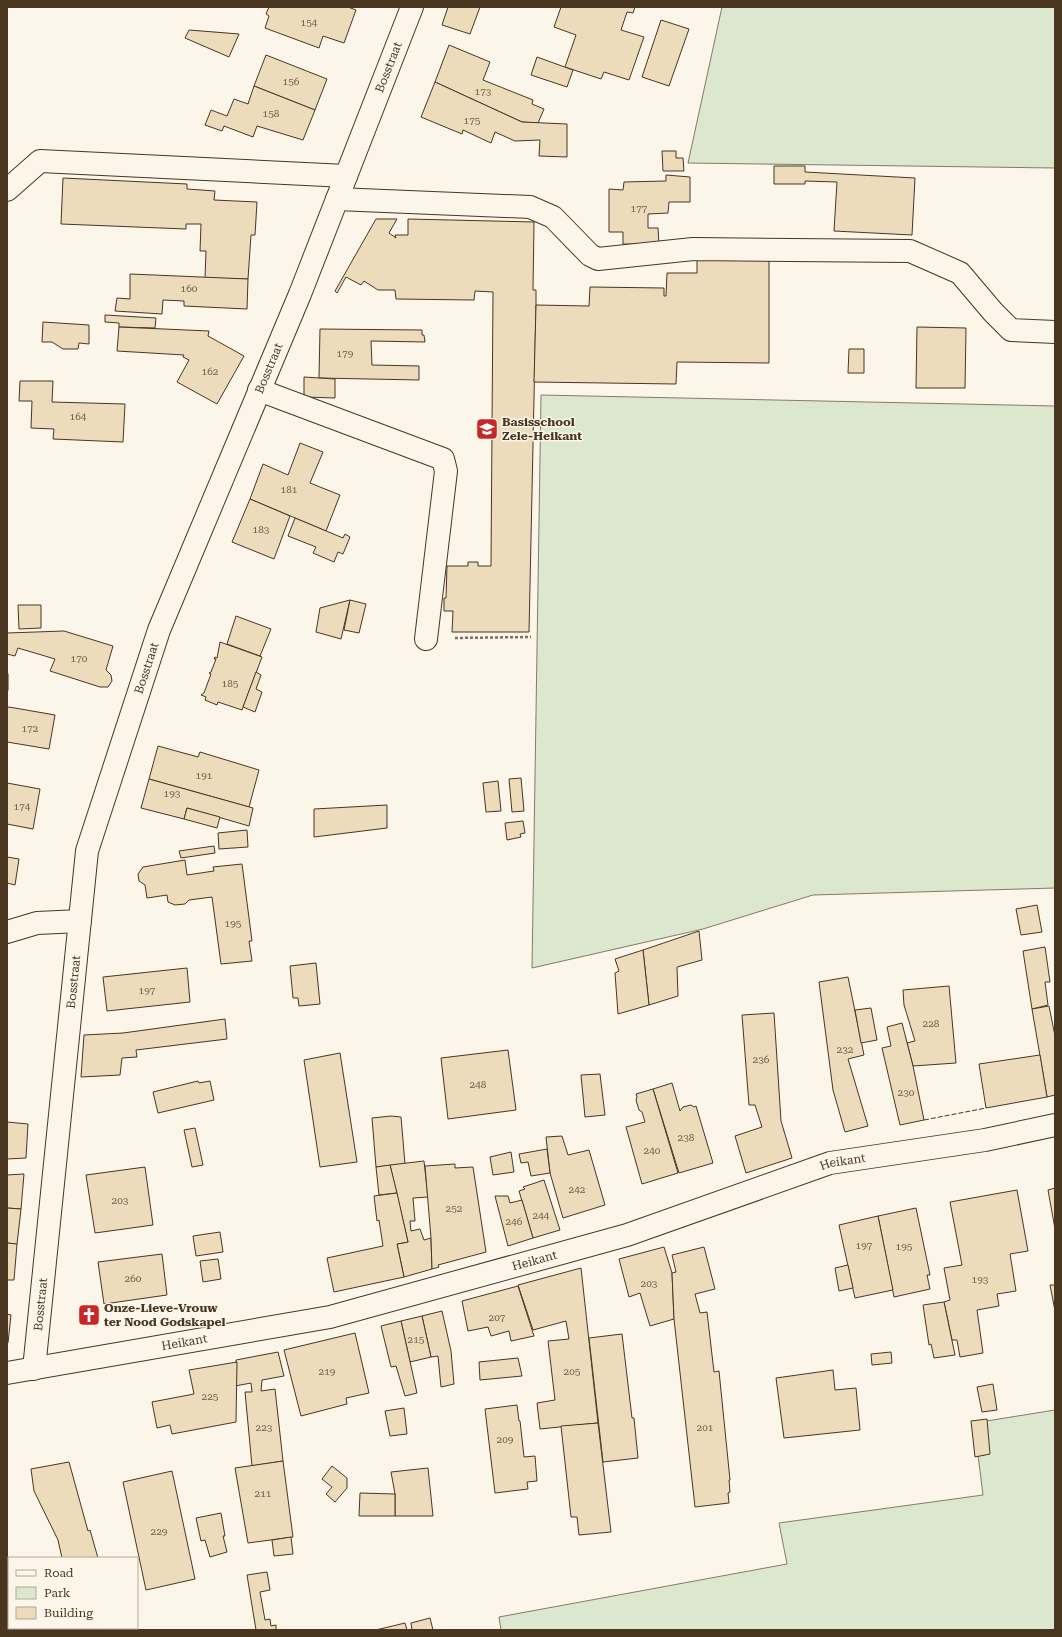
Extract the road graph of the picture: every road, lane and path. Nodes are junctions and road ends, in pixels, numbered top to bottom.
1 (412, 7) edge
2 (346, 176) junction
3 (7, 190) edge
4 (337, 199) junction
5 (1055, 332) edge
6 (259, 390) junction
7 (531, 637) dead end
8 (426, 638) joint
9 (80, 921) junction
10 (7, 932) edge
11 (1055, 1125) edge
12 (34, 1369) junction
13 (7, 1373) edge

1 - 2 street, Bosstraat
2 - 3 street
2 - 4 street, Bosstraat
4 - 5 street
4 - 6 street, Bosstraat
6 - 8 street
6 - 9 street, Bosstraat
7 - 8 path
9 - 10 street
9 - 12 street, Bosstraat
11 - 12 street, Heikant
12 - 13 street, Heikant

